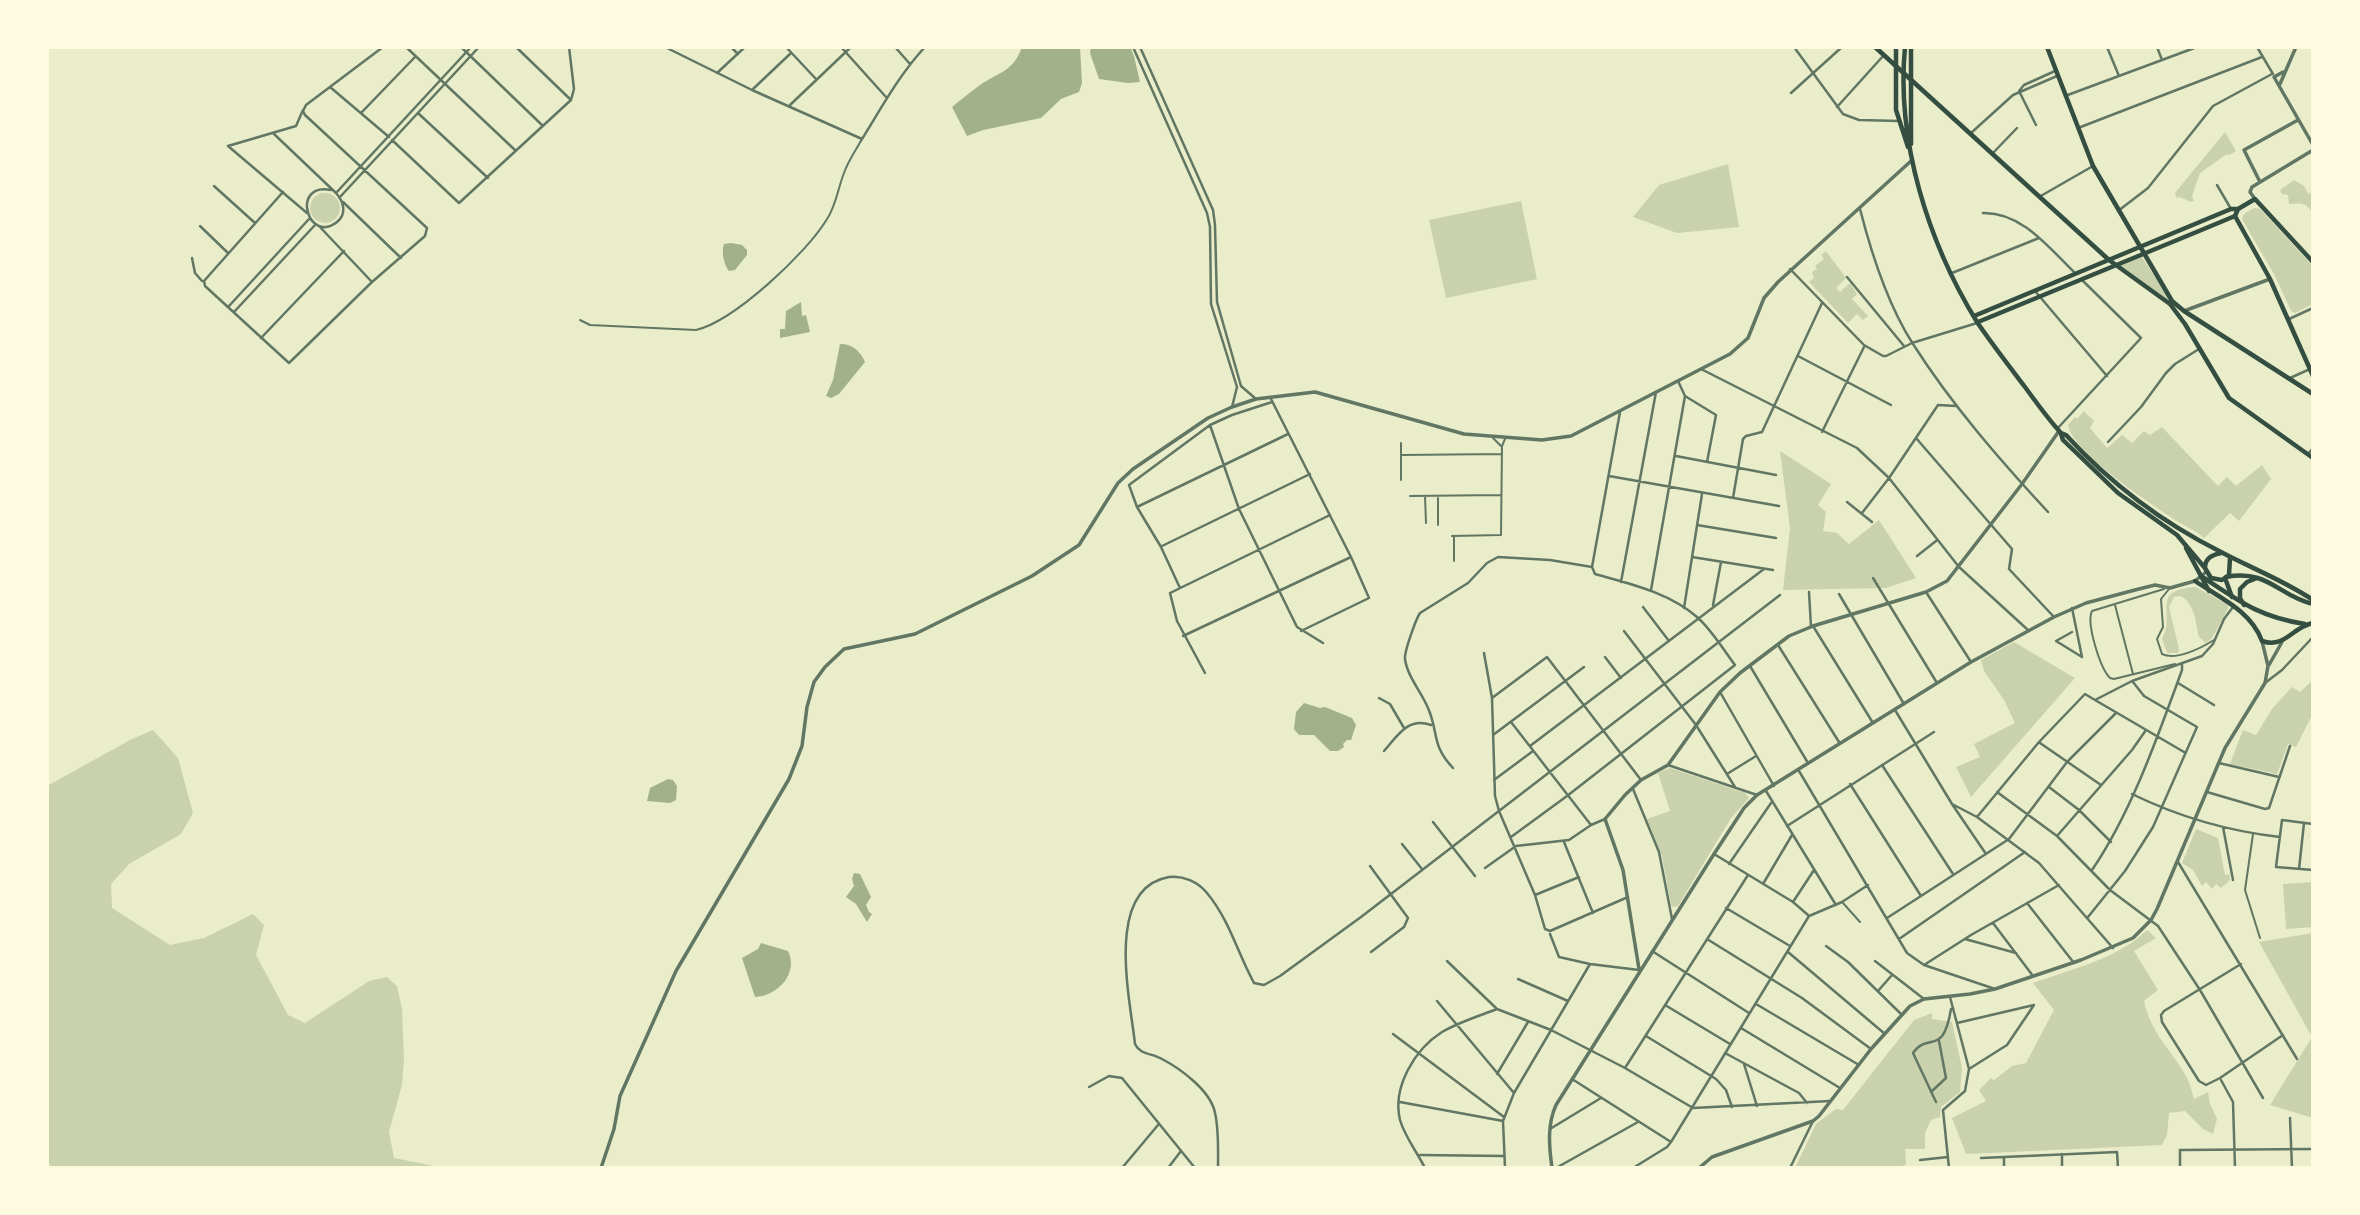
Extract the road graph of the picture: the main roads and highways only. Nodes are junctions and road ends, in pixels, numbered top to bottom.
1 (1875, 47) edge
2 (1896, 47) edge
3 (1905, 47) edge
4 (1911, 47) edge
5 (2047, 47) edge
6 (1896, 66) junction
7 (1911, 79) junction
8 (1910, 151) junction
9 (2234, 209) junction
10 (2235, 216) junction
11 (2139, 247) junction
12 (2143, 254) junction
13 (2109, 260) junction
14 (2313, 262) edge
15 (2117, 266) junction
16 (2171, 302) junction
17 (2182, 313) junction
18 (1974, 316) junction
19 (2193, 317) junction
20 (1978, 322) junction
21 (2185, 324) junction
22 (2313, 376) edge
23 (2313, 394) edge
24 (2059, 431) junction
25 (2310, 456) edge
26 (2182, 541) junction
27 (2221, 553) junction
28 (2230, 557) junction
29 (2204, 572) junction
30 (2259, 577) junction
31 (2226, 578) junction
32 (2194, 580) road end
33 (2209, 591) junction
34 (2232, 597) junction
35 (2313, 602) edge
36 (2245, 606) junction
37 (2270, 618) junction
38 (2287, 621) junction
39 (2313, 623) edge
40 (2260, 624) junction
41 (2306, 624) junction
42 (2292, 633) junction

1 - 6 main road
2 - 6 main road
3 - 8 main road
4 - 7 main road
5 - 11 main road
6 - 7 main road
6 - 8 main road
7 - 8 main road
7 - 13 main road
8 - 18 main road
9 - 10 main road
9 - 11 main road
9 - 14 main road
10 - 12 main road
10 - 22 main road
11 - 12 main road
11 - 13 main road
12 - 15 main road
12 - 16 main road
13 - 15 main road
13 - 18 main road
15 - 16 main road
15 - 20 main road
16 - 17 main road
17 - 19 main road
17 - 21 main road
18 - 20 main road
19 - 21 main road
19 - 23 main road
20 - 24 main road
21 - 25 main road
24 - 26 main road
24 - 27 main road
26 - 29 main road
26 - 29 main road
27 - 28 main road
27 - 29 main road
28 - 31 main road
28 - 35 main road
29 - 31 main road
29 - 33 main road
29 - 34 main road
30 - 31 main road
30 - 35 main road
30 - 36 main road
31 - 34 main road
32 - 33 main road
33 - 40 main road
34 - 36 main road
36 - 37 main road
37 - 38 main road
37 - 40 main road
38 - 41 main road
38 - 42 main road
39 - 41 main road
40 - 42 main road
41 - 42 main road

